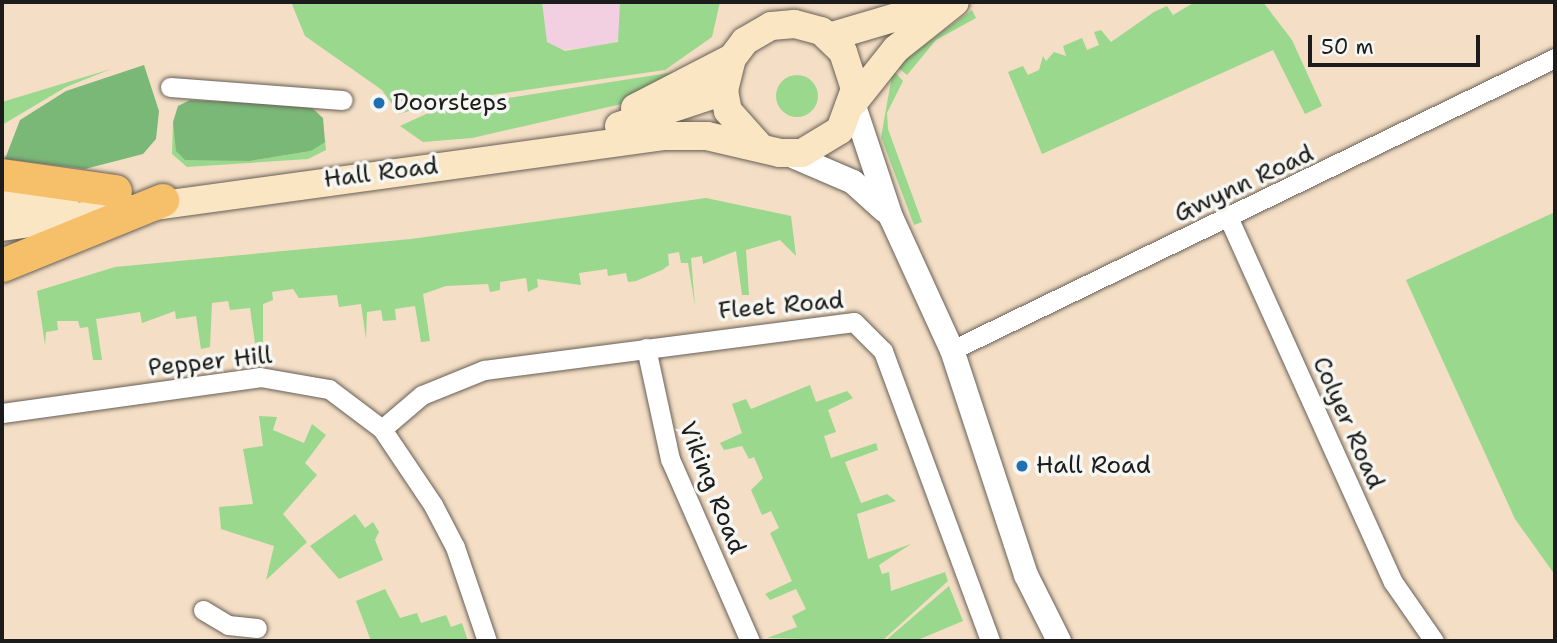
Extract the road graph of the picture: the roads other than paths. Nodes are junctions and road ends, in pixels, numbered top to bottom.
1 (949, 2) edge
2 (955, 2) edge
3 (829, 37) junction
4 (732, 58) junction
5 (1555, 58) edge
6 (170, 87) dead end
7 (724, 91) junction
8 (343, 100) dead end
9 (853, 103) junction
10 (615, 127) junction
11 (760, 147) junction
12 (788, 154) junction
13 (2, 175) edge
14 (116, 191) junction
15 (162, 200) junction
16 (2, 202) edge
17 (891, 217) junction
18 (1229, 219) junction
19 (2, 227) edge
20 (2, 265) edge
21 (646, 348) junction
22 (951, 350) junction
23 (2, 413) edge
24 (382, 429) junction
25 (203, 610) dead end
26 (257, 628) dead end
27 (225, 633) edge
28 (487, 641) edge
29 (750, 641) edge
30 (990, 641) edge
31 (1059, 641) edge
32 (1434, 641) edge

1 - 3 main road
2 - 9 main road
3 - 4 main road
3 - 9 main road, Hall Road
4 - 7 main road
4 - 10 main road
5 - 18 street, Gwynn Road
6 - 8 street
7 - 10 main road, Hall Road
7 - 11 main road, Hall Road
9 - 12 main road
9 - 17 street, Hall Road
10 - 14 main road, Hall Road
11 - 12 main road, Hall Road
11 - 15 main road, Hall Road
12 - 17 street, Hall Road
13 - 14 main road
14 - 16 main road, Hall Road
15 - 19 main road, Hall Road
15 - 20 highway
17 - 22 street, Hall Road
18 - 22 street, Gwynn Road
18 - 32 street, Colyer Road
21 - 24 street, Fleet Road
21 - 29 street, Viking Road
21 - 30 street, Fleet Road
22 - 31 street, Hall Road
23 - 24 street, Pepper Hill
24 - 28 street, Pepper Hill
25 - 27 street
26 - 27 street

